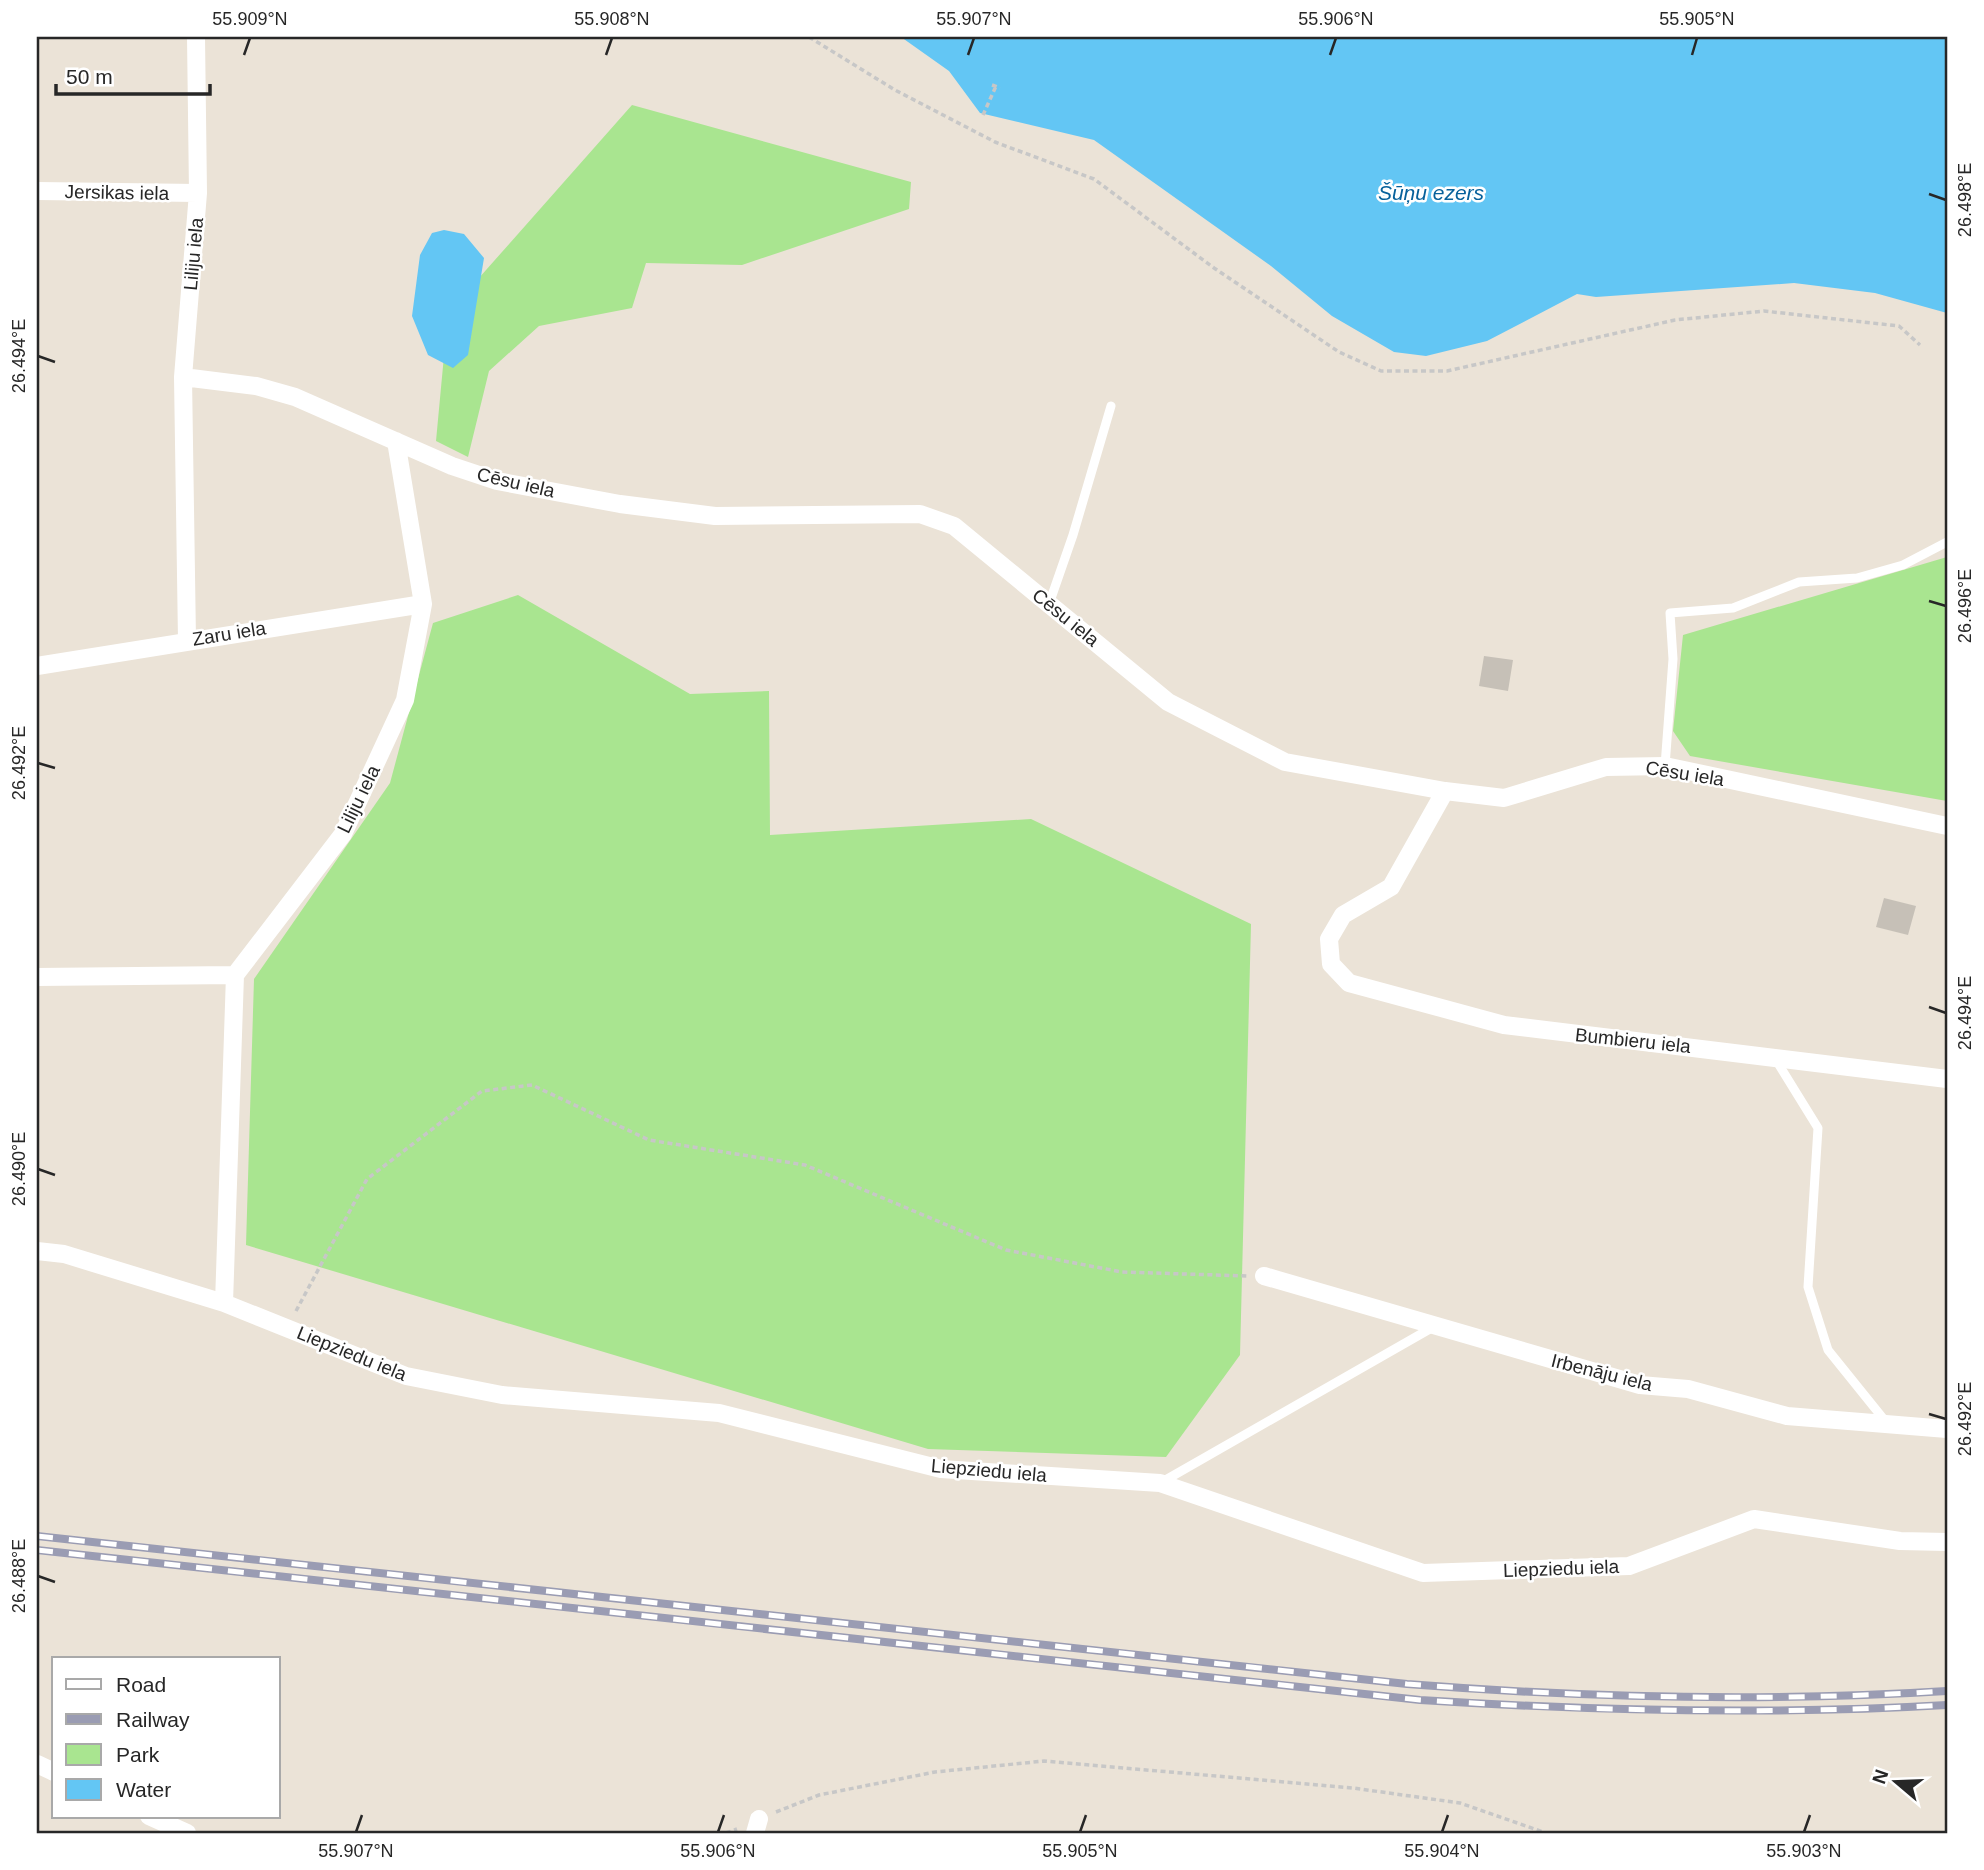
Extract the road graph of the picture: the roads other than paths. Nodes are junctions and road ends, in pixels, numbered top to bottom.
1 (195, 37) edge
2 (37, 191) edge
3 (198, 193) junction
4 (183, 377) junction
5 (1111, 406) dead end
6 (396, 441) junction
7 (1947, 542) edge
8 (423, 604) junction
9 (1049, 604) junction
10 (187, 640) junction
11 (37, 666) edge
12 (1665, 766) junction
13 (1445, 791) junction
14 (1947, 826) edge
15 (235, 975) junction
16 (37, 977) edge
17 (1776, 1060) junction
18 (1947, 1079) edge
19 (37, 1251) edge
20 (1264, 1276) road end
21 (224, 1303) junction
22 (1436, 1325) junction
23 (1888, 1424) junction
24 (1947, 1429) edge
25 (1160, 1483) junction
26 (1947, 1542) edge
27 (153, 1818) edge
28 (187, 1833) edge

1 - 3 street, Liliju iela
2 - 3 street, Jersikas iela
3 - 4 street, Liliju iela
4 - 6 street, Cēsu iela
4 - 10 street, Liliju iela
5 - 9 lane
6 - 8 street, Liliju iela
6 - 9 street, Cēsu iela
7 - 12 lane
8 - 10 street, Zaru iela
8 - 15 street, Liliju iela
9 - 13 street, Cēsu iela
10 - 11 street, Zaru iela
12 - 13 street, Cēsu iela
12 - 14 street, Cēsu iela
13 - 17 street, Bumbieru iela
15 - 16 street
15 - 21 street
17 - 18 street, Bumbieru iela
17 - 23 lane
19 - 21 street, Liepziedu iela
20 - 22 street, Irbenāju iela
21 - 25 street, Liepziedu iela
22 - 23 street, Irbenāju iela
22 - 25 lane
23 - 24 street, Irbenāju iela
25 - 26 street, Liepziedu iela
27 - 28 street

